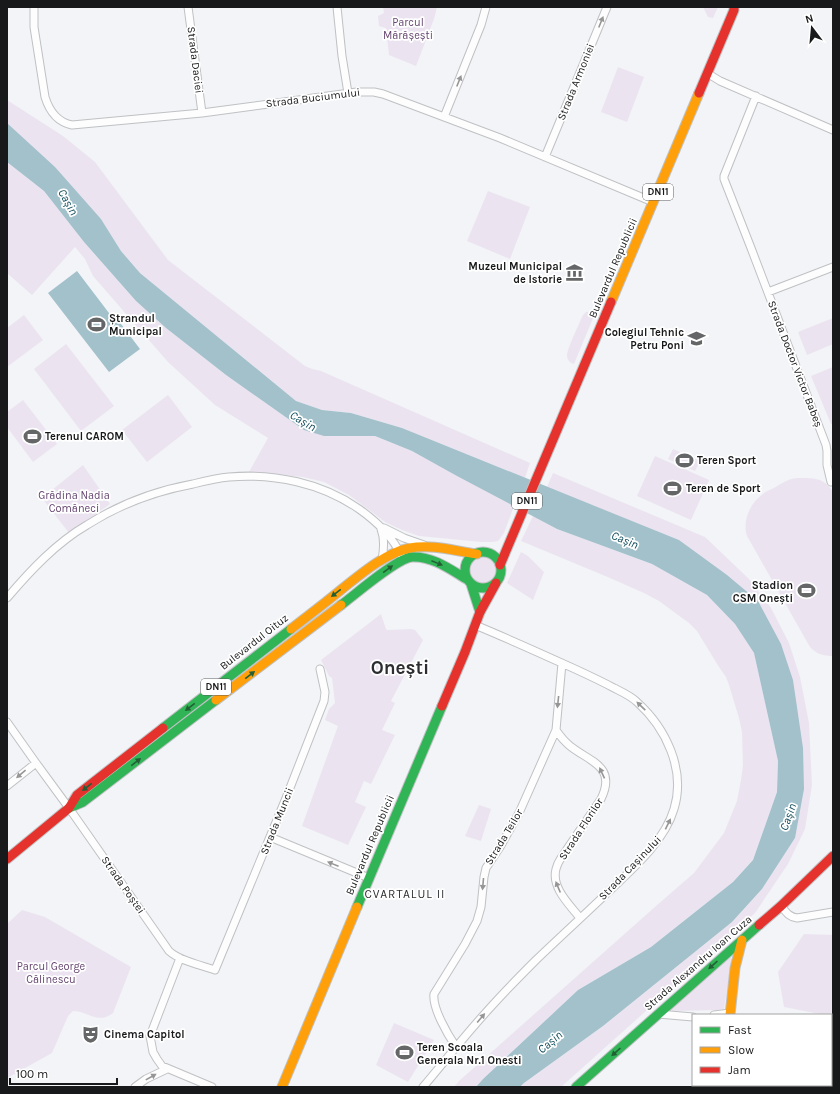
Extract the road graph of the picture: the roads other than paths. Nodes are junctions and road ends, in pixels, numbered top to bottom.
1 (34, 7) edge
2 (188, 7) edge
3 (338, 7) edge
4 (486, 7) edge
5 (607, 7) edge
6 (735, 8) edge
7 (707, 73) junction
8 (348, 93) junction
9 (756, 96) junction
10 (202, 113) junction
11 (444, 117) junction
12 (833, 130) edge
13 (545, 157) junction
14 (653, 202) junction
15 (833, 267) edge
16 (768, 292) junction
17 (831, 482) dead end
18 (380, 527) junction
19 (513, 535) junction
20 (431, 547) junction
21 (481, 553) junction
22 (401, 556) junction
23 (382, 560) junction
24 (500, 565) junction
25 (367, 570) junction
26 (374, 579) junction
27 (470, 582) junction
28 (496, 583) junction
29 (7, 598) edge
30 (480, 612) junction
31 (476, 625) junction
32 (255, 657) junction
33 (562, 663) junction
34 (262, 666) junction
35 (320, 669) dead end
36 (7, 722) edge
37 (556, 730) junction
38 (36, 763) junction
39 (7, 786) edge
40 (69, 808) junction
41 (270, 837) junction
42 (833, 856) edge
43 (7, 859) edge
44 (369, 878) junction
45 (781, 906) junction
46 (833, 912) edge
47 (580, 918) junction
48 (742, 939) junction
49 (180, 958) junction
50 (216, 970) joint
51 (658, 1014) junction
52 (730, 1014) edge
53 (692, 1017) edge
54 (456, 1048) junction
55 (168, 1069) junction
56 (134, 1087) edge
57 (212, 1087) edge
58 (282, 1087) edge
59 (423, 1087) edge
60 (576, 1087) edge

1 - 10 street, Strada Buciumului
2 - 10 street, Strada Daciei
3 - 8 street
11 -> 4 street
13 -> 5 street, Strada Armoniei
6 - 7 main road, Bulevardul Republicii / DN11
7 - 9 street
7 - 14 main road, Bulevardul Republicii / DN11
8 - 10 street, Strada Buciumului
8 - 11 street, Strada Buciumului
9 - 12 street
9 - 16 street, Strada Doctor Victor Babeș
11 - 13 street, Strada Buciumului
13 - 14 street, Strada Buciumului
14 - 19 main road, Bulevardul Republicii / DN11
15 - 16 street, Strada Doctor Victor Babeș
16 - 17 street, Strada Doctor Victor Babeș
18 - 20 street
18 - 22 street
18 - 23 street
18 - 29 street
19 - 21 main road, Bulevardul Republicii / DN11
19 - 24 main road, Bulevardul Republicii / DN11
20 - 21 main road, Bulevardul Oituz / DN11
20 - 22 main road, Bulevardul Oituz / DN11
21 - 24 main road
21 - 27 main road, DN11
22 - 23 main road, Bulevardul Oituz / DN11
26 -> 22 main road, Bulevardul Oituz / DN11
22 -> 27 main road, Bulevardul Oituz / DN11
23 - 25 main road, Bulevardul Oituz / DN11
24 - 28 main road, DN11
25 - 26 main road
25 -> 32 main road, Bulevardul Oituz / DN11
26 - 34 main road, Bulevardul Oituz / DN11
27 - 28 main road, DN11
27 - 30 main road
28 - 30 main road, Bulevardul Republicii
30 - 31 main road, Bulevardul Republicii
31 - 33 street, Strada Cașinului
31 - 44 main road, Bulevardul Republicii
32 - 34 street, Bulevardul Oituz
32 -> 40 main road, Bulevardul Oituz / DN11
33 -> 37 street, Strada Teilor
47 -> 33 street, Strada Cașinului
40 -> 34 main road, Bulevardul Oituz / DN11
35 - 41 street, Strada Muncii
36 - 38 street, Strada Poștei
47 -> 37 street, Strada Florilor
37 -> 54 street, Strada Teilor
38 -> 39 street
38 - 40 street, Strada Poștei
40 - 43 main road, Bulevardul Oituz / DN11
40 - 49 street, Strada Poștei
44 -> 41 street
41 - 50 street, Strada Muncii
42 - 45 main road, Strada Alexandru Ioan Cuza
44 - 58 main road, Bulevardul Republicii
45 - 46 street
45 - 48 main road, Strada Alexandru Ioan Cuza
54 -> 47 street, Strada Cașinului
48 -> 51 main road, Strada Alexandru Ioan Cuza
48 - 52 main road
49 - 50 street, Strada Poștei
49 - 55 street
51 - 53 street
51 -> 60 main road, Strada Alexandru Ioan Cuza
54 - 59 street, Strada Cașinului
56 -> 55 street
55 - 57 street

